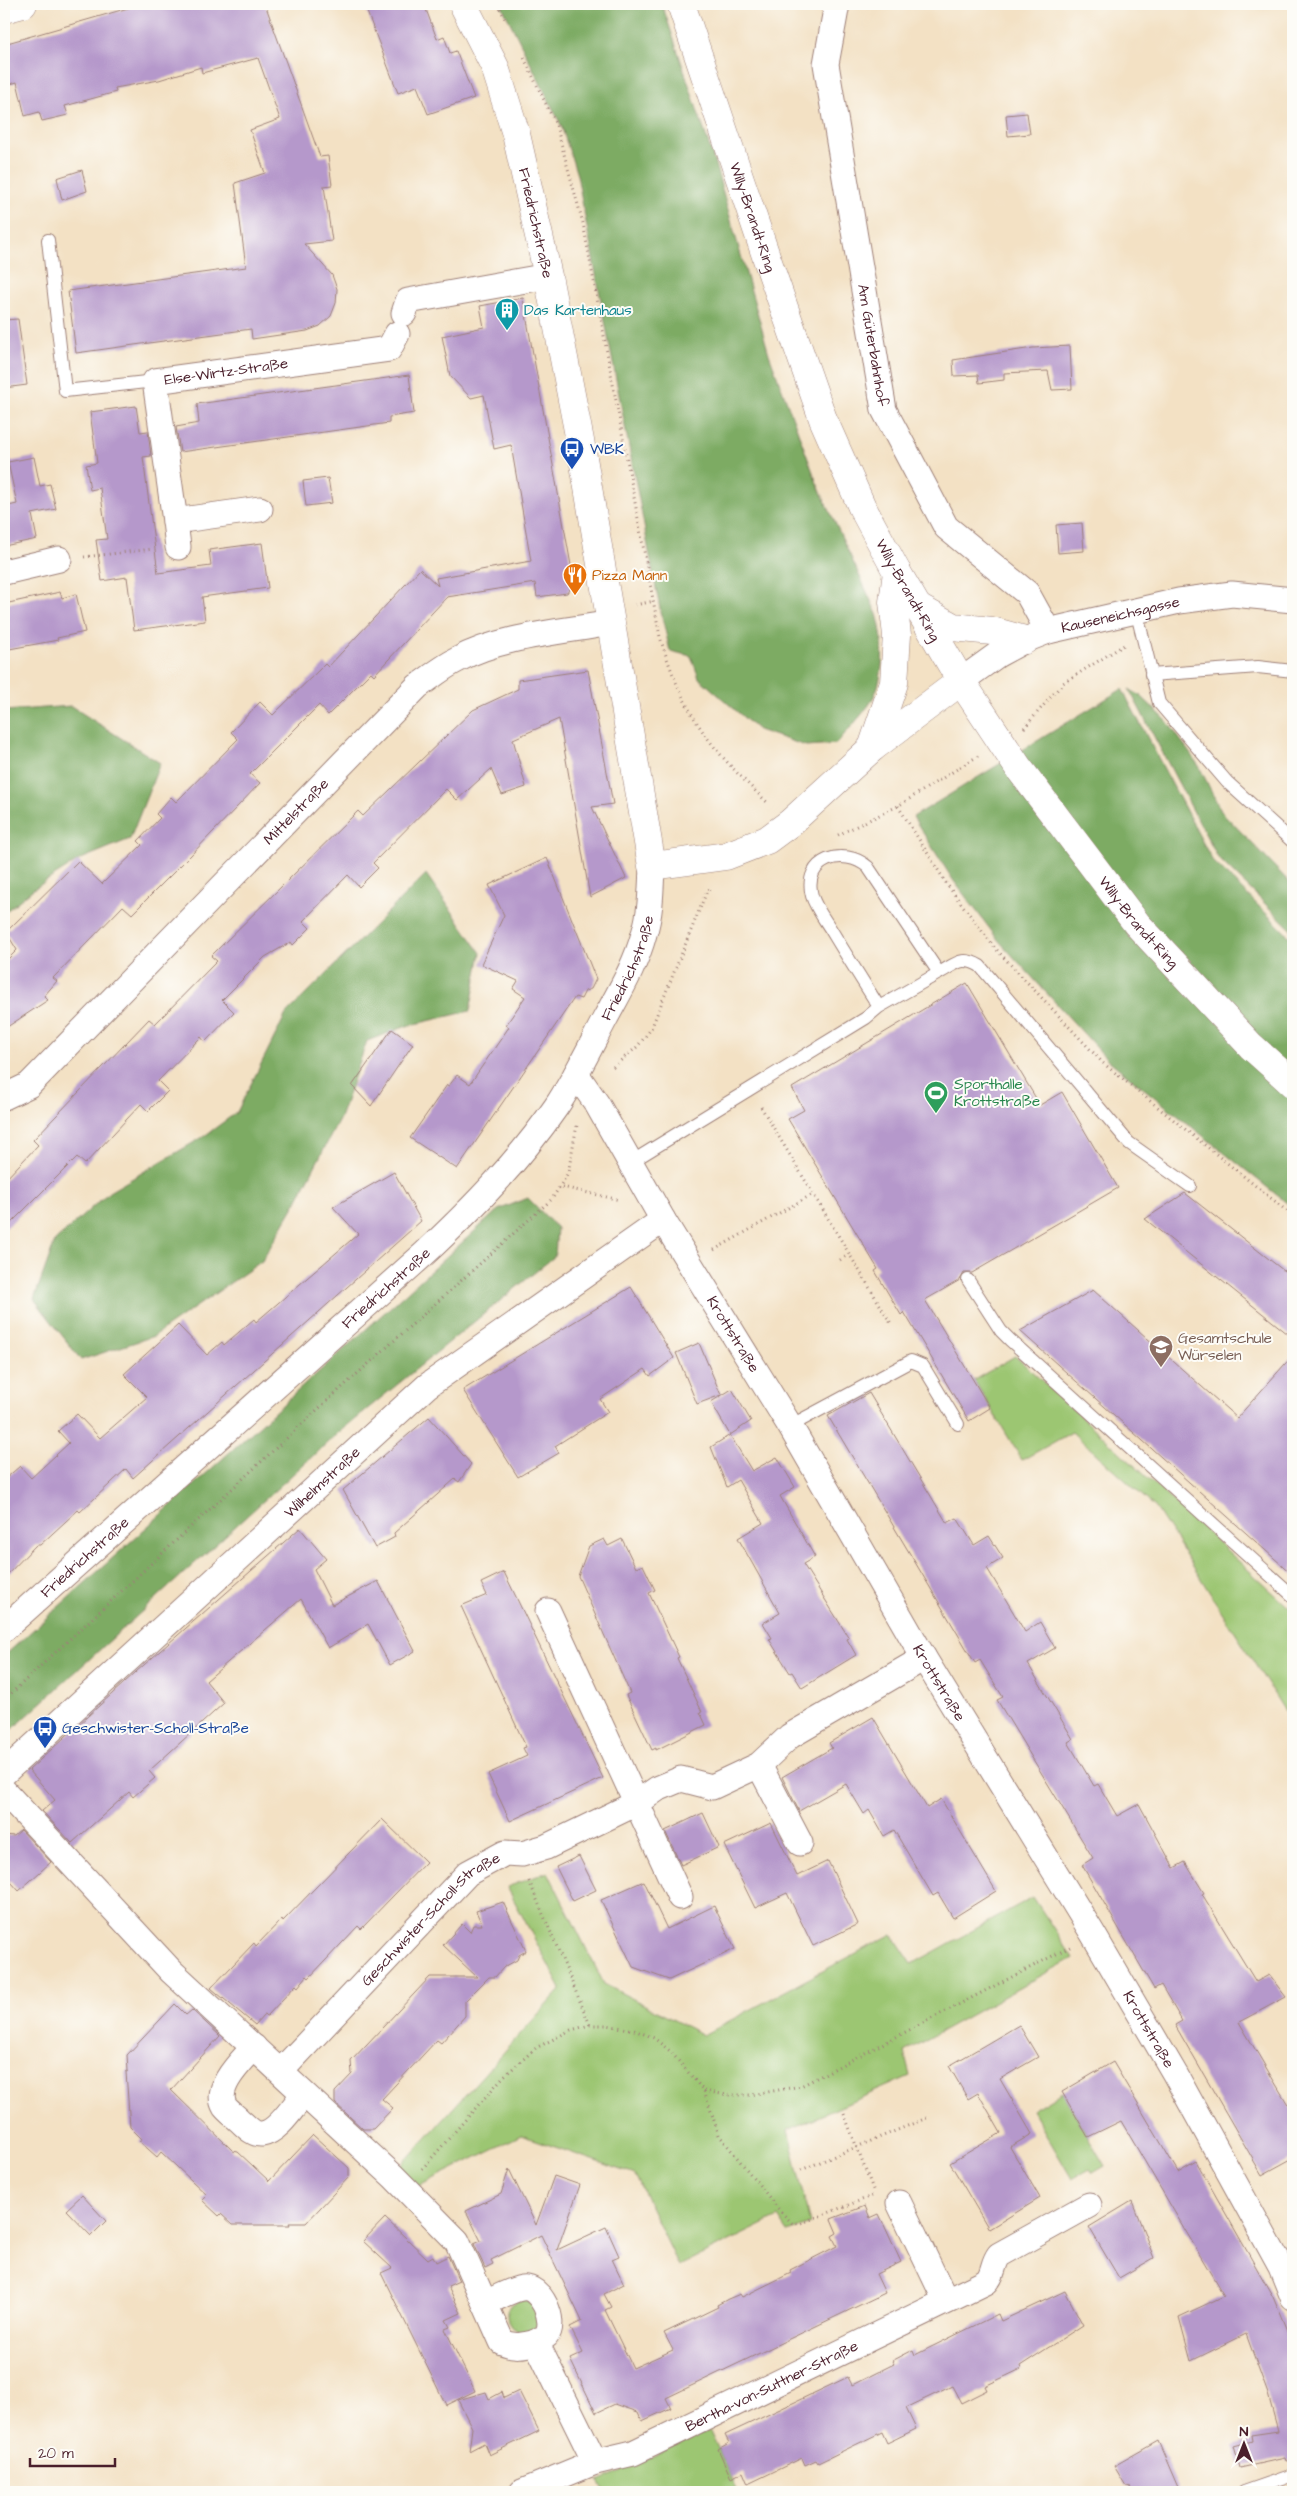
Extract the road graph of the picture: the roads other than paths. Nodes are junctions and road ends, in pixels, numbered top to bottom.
1 (23, 4) edge
2 (463, 4) edge
3 (682, 4) edge
4 (837, 4) edge
5 (4, 9) edge
6 (48, 240) dead end
7 (548, 276) junction
8 (155, 381) junction
9 (260, 509) dead end
10 (174, 521) junction
11 (178, 547) road end
12 (59, 559) road end
13 (4, 572) edge
14 (896, 572) junction
15 (1293, 600) edge
16 (917, 607) junction
17 (1136, 610) junction
18 (612, 623) junction
19 (1036, 635) junction
20 (1293, 671) edge
21 (1151, 675) junction
22 (961, 681) junction
23 (872, 748) junction
24 (1293, 842) edge
25 (652, 866) junction
26 (939, 973) junction
27 (879, 1008) junction
28 (576, 1074) junction
29 (1293, 1084) edge
30 (29, 1085) junction
31 (4, 1097) edge
32 (4, 1110) edge
33 (631, 1162) junction
34 (1190, 1186) dead end
35 (663, 1220) junction
36 (968, 1280) dead end
37 (958, 1424) dead end
38 (790, 1426) junction
39 (1293, 1596) edge
40 (548, 1611) dead end
41 (4, 1629) edge
42 (924, 1658) junction
43 (759, 1766) junction
44 (4, 1773) edge
45 (4, 1791) edge
46 (637, 1803) junction
47 (800, 1843) dead end
48 (680, 1896) dead end
49 (254, 2048) junction
50 (281, 2071) junction
51 (303, 2095) junction
52 (899, 2203) road end
53 (1089, 2206) dead end
54 (1293, 2297) edge
55 (946, 2301) junction
56 (485, 2304) junction
57 (536, 2342) junction
58 (595, 2462) junction
59 (1293, 2475) edge
60 (522, 2492) edge
61 (1244, 2492) edge

1 - 5 main road
2 - 7 main road, Friedrichstraße
3 - 14 main road, Willy-Brandt-Ring
4 - 19 street, Am Güterbahnhof
6 - 8 lane
7 - 8 street, Else-Wirtz-Straße
7 - 18 main road, Friedrichstraße
8 - 10 street, Else-Wirtz-Straße
9 - 10 street
10 - 11 street, Else-Wirtz-Straße
12 - 13 street
14 - 16 main road, Willy-Brandt-Ring
14 - 23 main road
15 - 17 street, Kauseneichsgasse
16 - 19 main road
16 - 22 main road, Willy-Brandt-Ring
17 - 19 street, Kauseneichsgasse
17 - 21 lane
18 - 25 main road, Friedrichstraße
18 - 30 street, Mittelstraße
19 - 22 street, Kauseneichsgasse
20 - 21 lane
21 - 24 lane
22 - 23 main road
22 - 29 main road, Willy-Brandt-Ring
23 - 25 main road
25 - 28 street, Friedrichstraße
26 - 27 lane
26 - 27 lane
26 - 34 lane
27 - 33 lane
28 - 33 street, Krottstraße
28 - 41 street, Friedrichstraße
30 - 31 street, Mittelstraße
30 - 32 street, Mittelstraße
33 - 35 street, Krottstraße
35 - 38 street, Krottstraße
35 - 44 street, Wilhelmstraße
36 - 39 lane
37 - 38 lane
38 - 42 street, Krottstraße
40 - 46 street
42 - 43 street, Geschwister-Scholl-Straße
42 - 54 street, Krottstraße
43 - 46 street, Geschwister-Scholl-Straße
43 - 47 street
45 - 49 street
46 - 48 street
46 - 50 street, Geschwister-Scholl-Straße
49 - 50 street
49 - 51 street
50 - 51 street
51 - 56 street
52 - 55 street
53 - 55 street, Bertha-von-Suttner-Straße
55 - 58 street, Bertha-von-Suttner-Straße
56 - 57 street
56 - 57 street
57 - 58 street
58 - 60 street, Bertha-von-Suttner-Straße
59 - 61 lane

